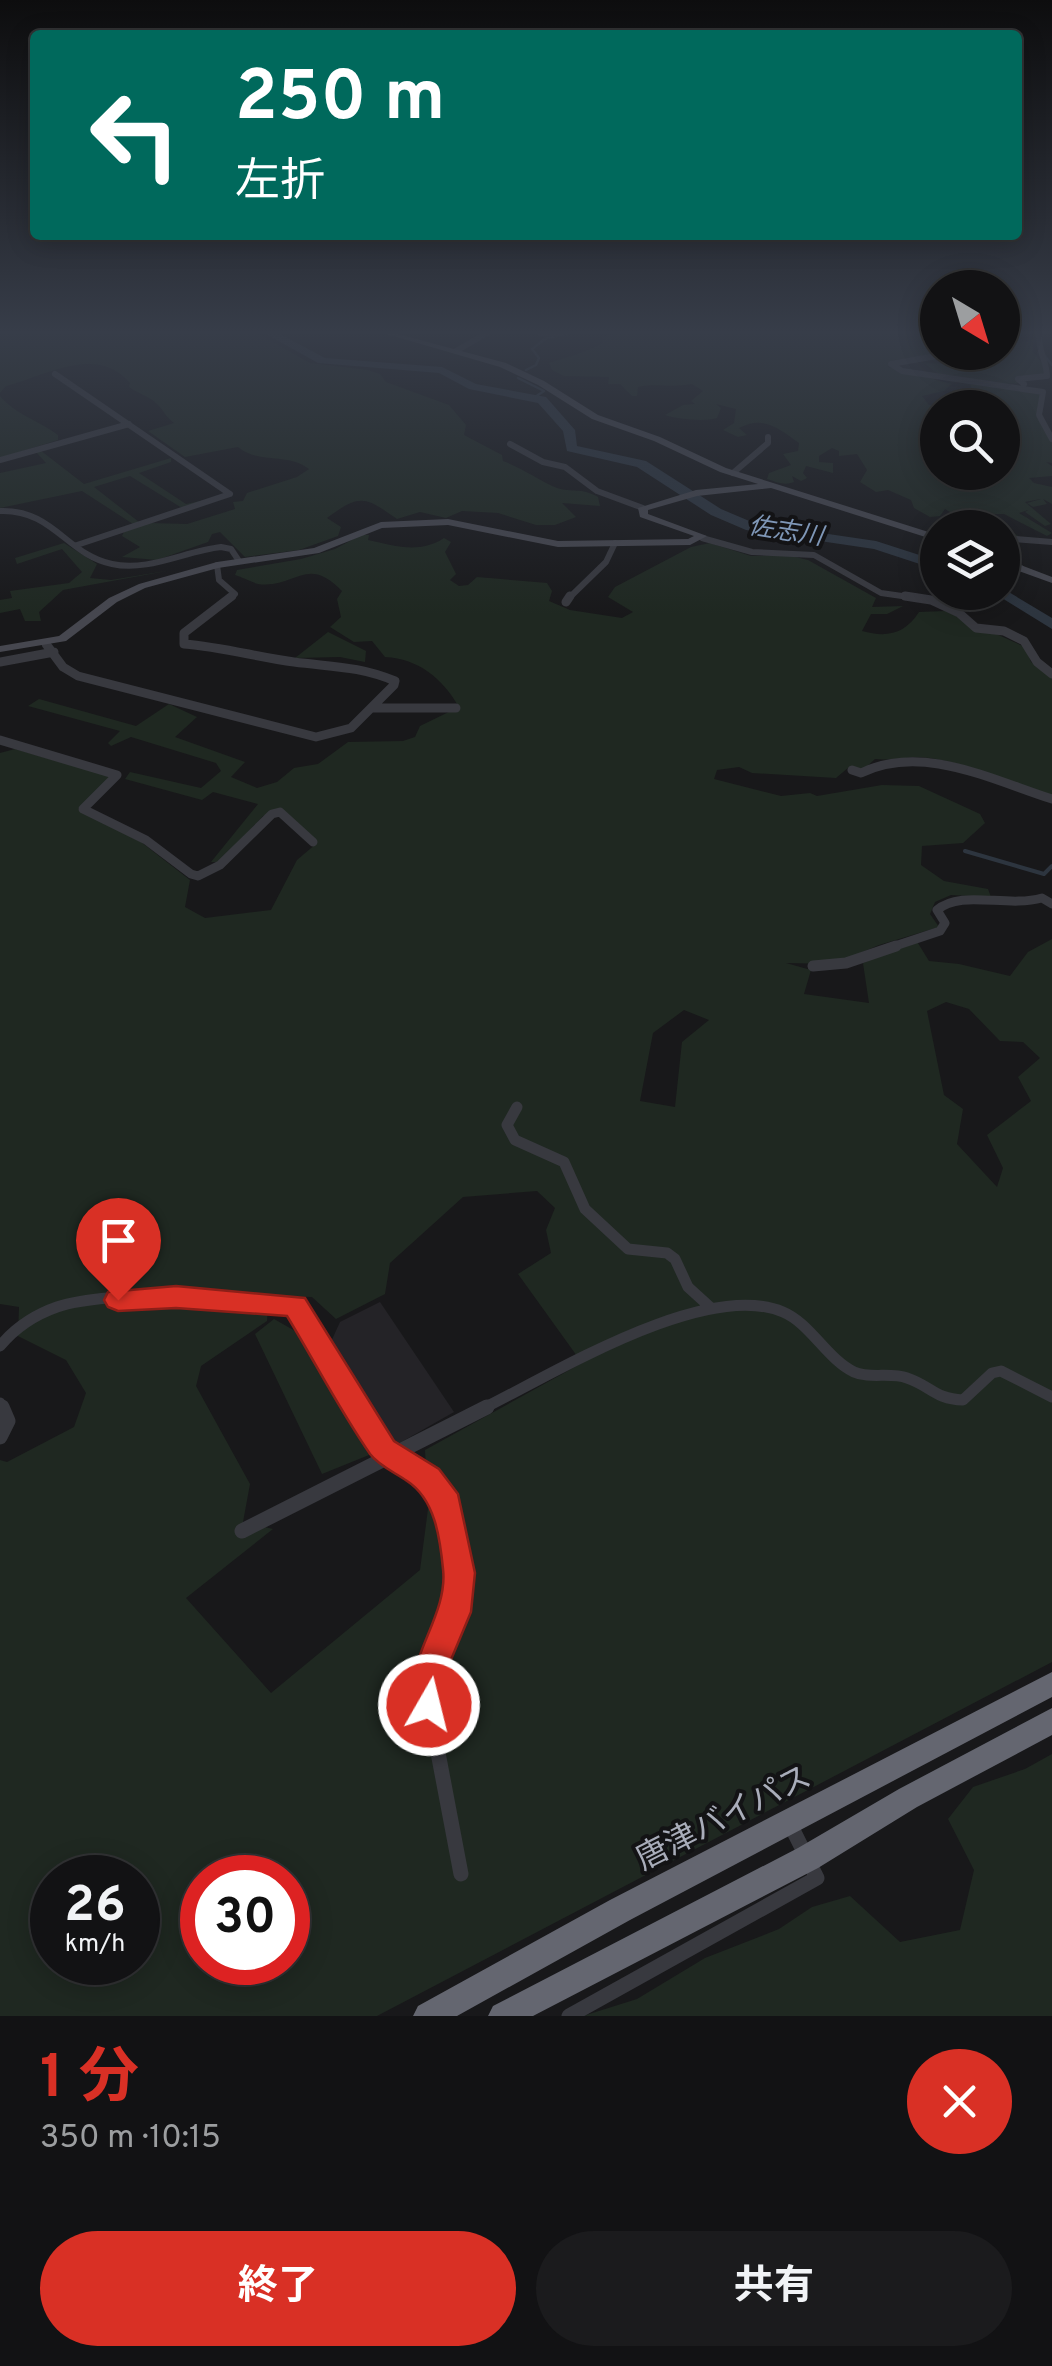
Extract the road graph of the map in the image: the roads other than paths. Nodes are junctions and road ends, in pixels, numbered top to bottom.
1 (118, 427) edge
2 (133, 427) edge
3 (625, 427) edge
4 (768, 437) dead end
5 (510, 444) dead end
6 (0, 460) edge
7 (733, 472) junction
8 (775, 485) junction
9 (642, 508) junction
10 (0, 510) edge
11 (920, 532) edge
12 (702, 538) junction
13 (1020, 539) edge
14 (1052, 542) edge
15 (615, 543) junction
16 (76, 544) junction
17 (239, 561) junction
18 (218, 565) junction
19 (1020, 568) edge
20 (1052, 580) edge
21 (920, 598) edge
22 (566, 602) dead end
23 (950, 610) edge
24 (50, 648) junction
25 (0, 649) edge
26 (0, 662) edge
27 (1052, 674) edge
28 (374, 708) junction
29 (456, 708) dead end
30 (0, 740) edge
31 (852, 770) dead end
32 (1052, 799) edge
33 (313, 842) dead end
34 (1052, 904) edge
35 (813, 966) dead end
36 (517, 1107) dead end
37 (710, 1308) junction
38 (0, 1346) edge
39 (1052, 1398) edge
40 (0, 1403) edge
41 (0, 1437) edge
42 (392, 1458) junction
43 (242, 1531) dead end
44 (1052, 1684) edge
45 (1052, 1721) edge
46 (789, 1823) junction
47 (808, 1858) junction
48 (461, 1874) dead end
49 (428, 2016) edge
50 (503, 2016) edge
51 (568, 2016) edge

1 - 6 street
2 - 16 street
3 - 7 street
4 - 7 street
5 - 9 street
7 - 8 street
8 - 9 street
8 - 11 street
9 - 12 street
10 - 16 street
12 - 15 street
12 - 21 street
13 - 14 street
15 - 17 street
15 - 22 street
16 - 17 street
17 - 18 street
18 - 24 street
18 - 28 street
19 - 20 street
23 - 27 street
24 - 25 street
24 - 26 street
24 - 28 street
28 - 29 street
30 - 33 street
31 - 32 street
34 - 35 street
36 - 37 street
37 - 39 street
37 - 42 street
38 - 42 street
40 - 41 street
42 - 43 street
42 - 48 street
44 - 46 highway, 唐津バイパス
45 - 47 highway
46 - 47 street
46 - 49 highway, 唐津バイパス
47 - 50 highway
47 - 51 street

